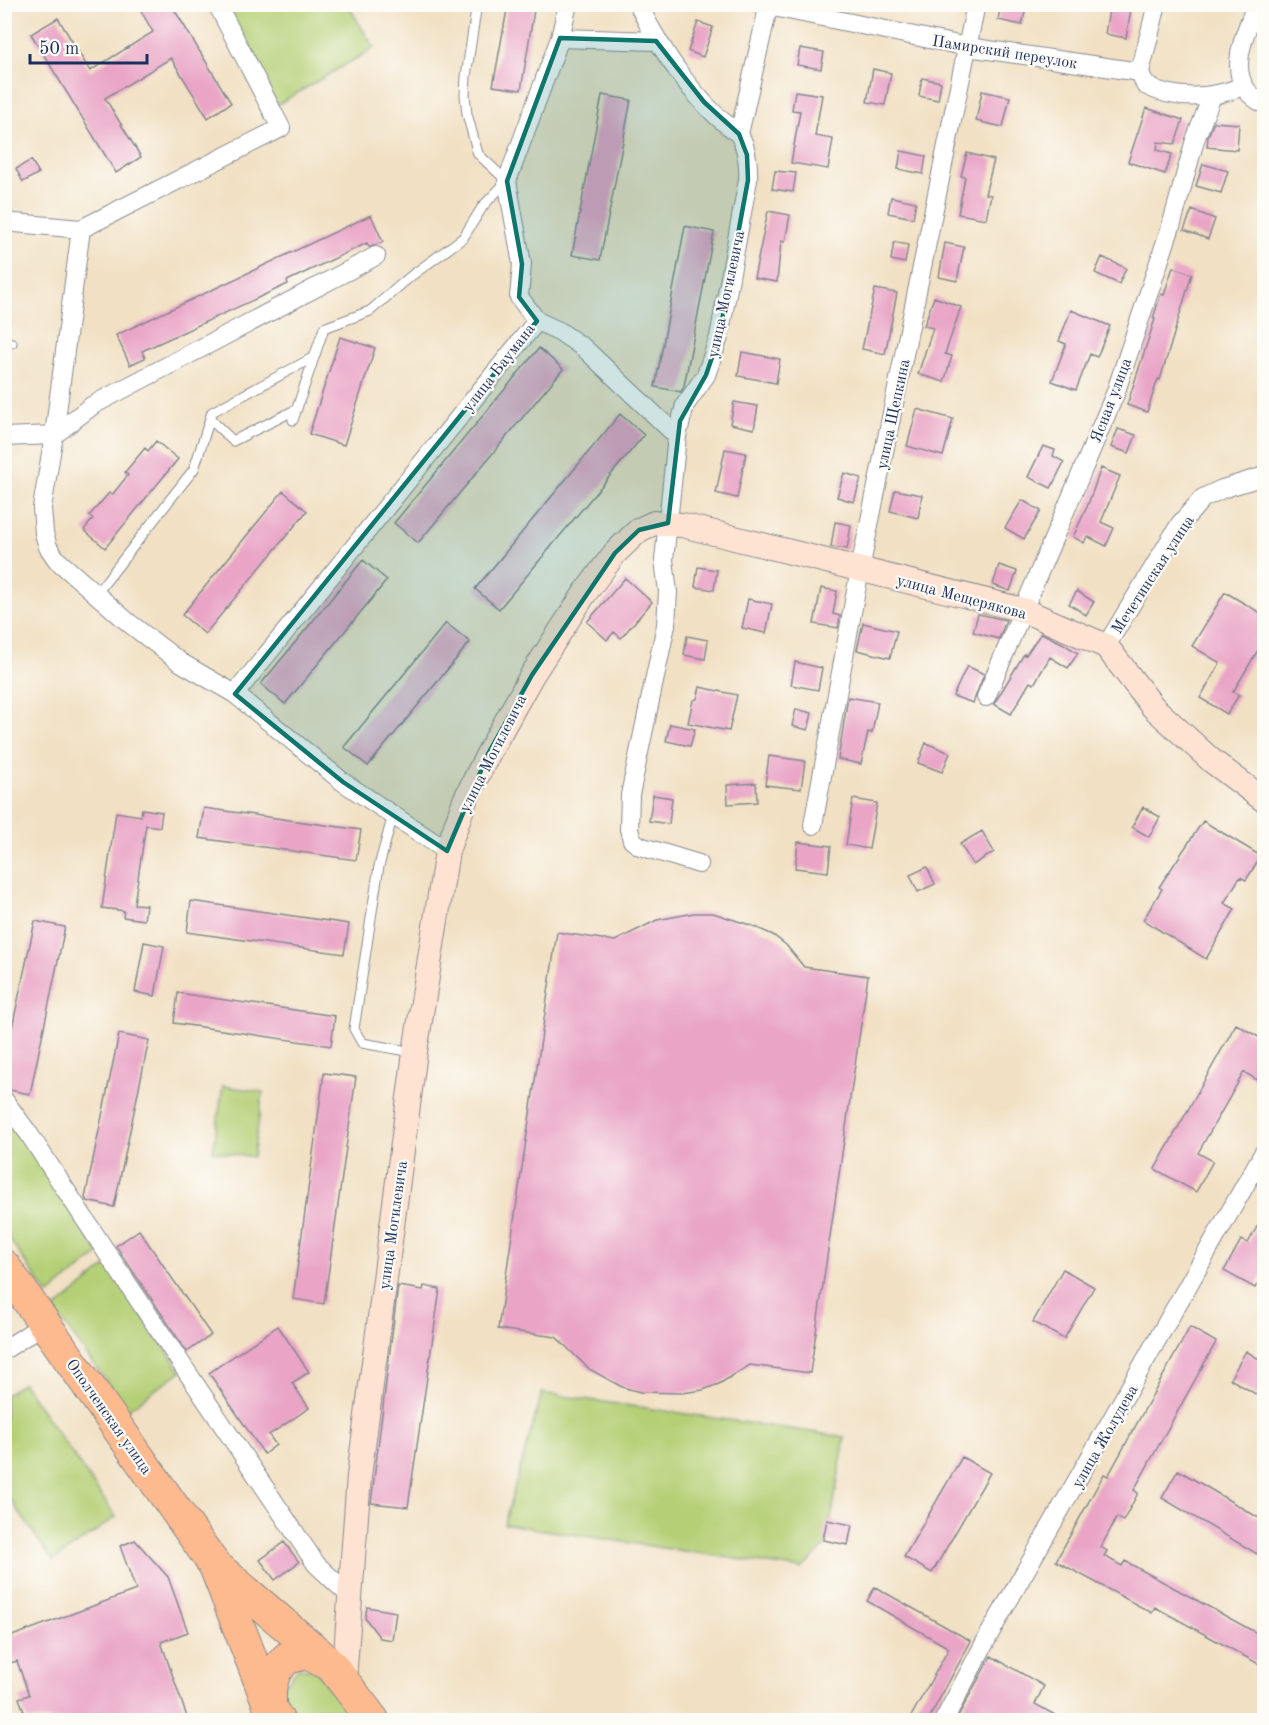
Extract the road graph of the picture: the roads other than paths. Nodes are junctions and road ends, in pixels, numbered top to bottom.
1 (217, 4) edge
2 (477, 4) edge
3 (568, 4) edge
4 (638, 4) edge
5 (976, 4) edge
6 (1157, 4) edge
7 (1256, 4) edge
8 (765, 5) edge
9 (560, 38) junction
10 (656, 41) junction
11 (968, 46) junction
12 (1140, 72) junction
13 (1243, 86) junction
14 (1212, 96) junction
15 (1264, 104) edge
16 (739, 134) junction
17 (507, 181) junction
18 (4, 222) edge
19 (81, 229) junction
20 (376, 256) dead end
21 (537, 321) junction
22 (314, 357) junction
23 (297, 409) junction
24 (210, 419) junction
25 (293, 420) dead end
26 (54, 435) junction
27 (677, 436) junction
28 (4, 437) edge
29 (1264, 476) edge
30 (668, 523) junction
31 (860, 570) junction
32 (96, 594) junction
33 (1023, 610) junction
34 (1106, 646) junction
35 (235, 694) junction
36 (986, 696) dead end
37 (1264, 800) edge
38 (393, 815) junction
39 (813, 825) dead end
40 (447, 851) junction
41 (699, 864) dead end
42 (415, 1052) junction
43 (4, 1100) edge
44 (1264, 1152) edge
45 (4, 1266) edge
46 (44, 1324) junction
47 (4, 1350) edge
48 (215, 1566) junction
49 (351, 1597) junction
50 (338, 1673) junction
51 (274, 1714) edge
52 (373, 1720) edge
53 (945, 1720) edge

1 - 19 street
2 - 17 lane
3 - 9 street
4 - 10 street
5 - 11 street, улица Щепкина
6 - 12 street
7 - 13 street
8 - 11 street, Памирский переулок
8 - 16 street, улица Могилевича
9 - 10 street
9 - 17 street
10 - 16 street
11 - 12 street, Памирский переулок
11 - 31 street, улица Щепкина
12 - 14 street
13 - 14 street
13 - 15 street
14 - 33 street, Ясная улица
16 - 27 street, улица Могилевича
17 - 21 street, улица Баумана
17 - 22 lane
18 - 19 street
19 - 26 street
20 - 26 street
21 - 27 street
21 - 35 street, улица Баумана
22 - 23 lane
22 - 24 lane
23 - 24 lane
23 - 25 lane
24 - 32 lane
26 - 28 street
26 - 32 street
27 - 30 street, улица Могилевича
29 - 34 street, Мечетинская улица
30 - 31 street, улица Мещерякова
30 - 40 street, улица Могилевича
30 - 41 street
31 - 33 street, улица Мещерякова
31 - 39 street, улица Щепкина
32 - 35 street
33 - 34 street, улица Мещерякова
33 - 36 street, Ясная улица
34 - 37 street, улица Мещерякова
35 - 38 street
38 - 40 street
38 - 42 lane
40 - 42 street, улица Могилевича
42 - 49 street, улица Могилевича
43 - 49 street
44 - 53 street, улица Жолудева
45 - 46 highway, Ополченская улица
46 - 47 street
46 - 48 highway, Ополченская улица
48 - 50 highway, Ополченская улица
48 - 51 highway, Ополченская улица
49 - 50 street, улица Могилевича
50 - 51 highway
50 - 52 highway, Ополченская улица

